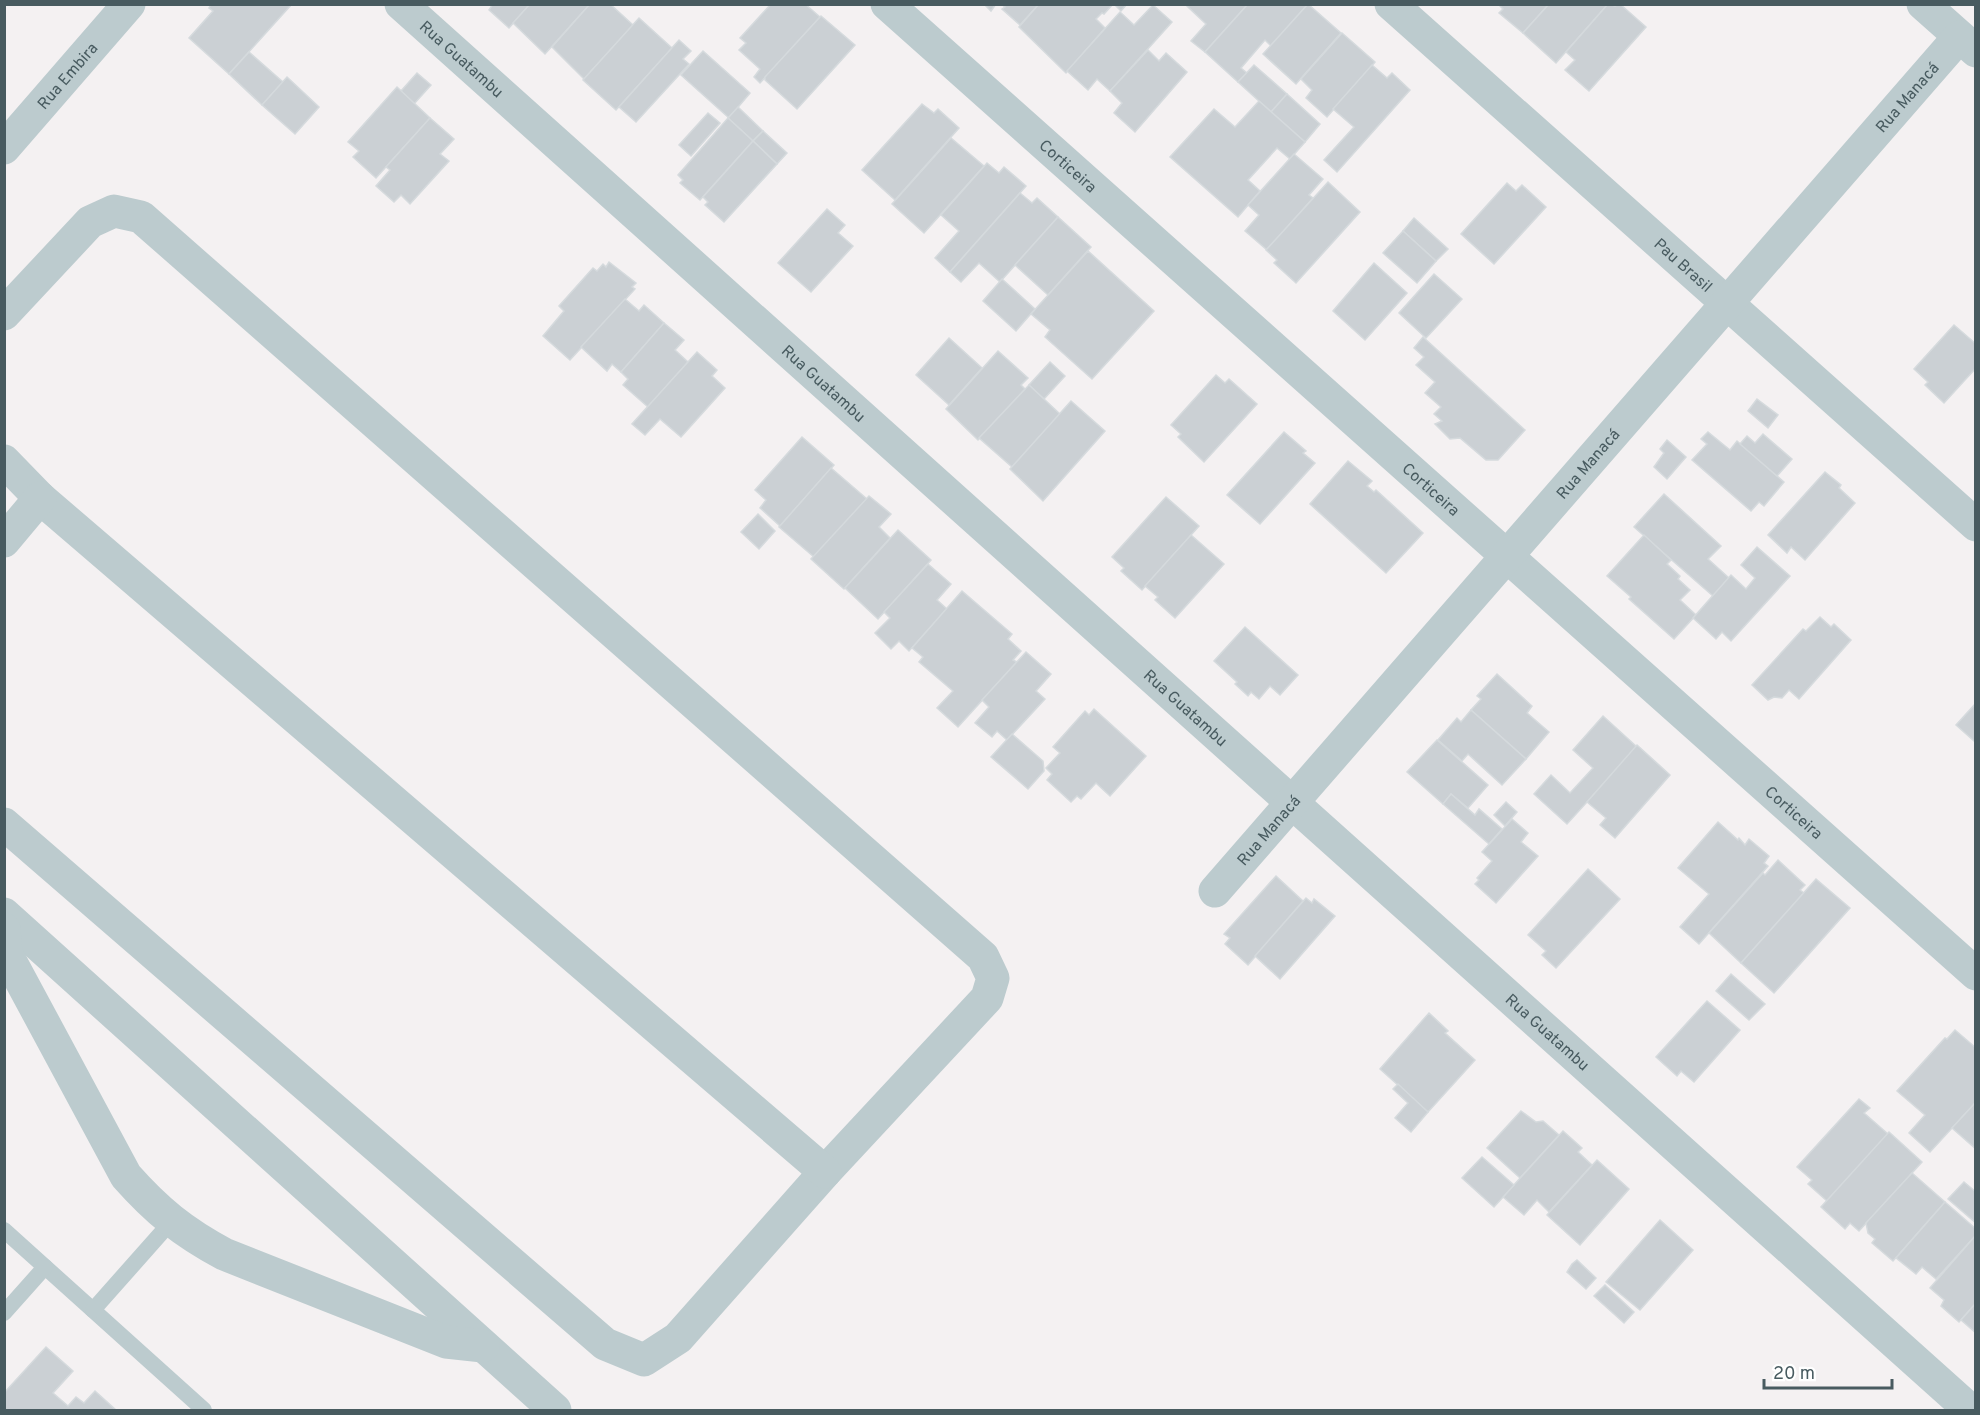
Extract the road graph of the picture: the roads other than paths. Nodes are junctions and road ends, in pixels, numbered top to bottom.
1 (129, 4) edge
2 (401, 4) edge
3 (887, 4) edge
4 (1391, 4) edge
5 (1923, 4) edge
6 (1967, 44) edge
7 (4, 148) edge
8 (1727, 303) junction
9 (4, 314) edge
10 (4, 461) edge
11 (40, 498) junction
12 (1976, 525) edge
13 (4, 542) edge
14 (1506, 556) junction
15 (1292, 803) junction
16 (4, 824) edge
17 (1215, 891) dead end
18 (4, 914) edge
19 (4, 928) edge
20 (1976, 974) edge
21 (825, 1172) junction
22 (171, 1222) junction
23 (4, 1230) edge
24 (45, 1266) junction
25 (93, 1310) junction
26 (4, 1313) edge
27 (483, 1346) junction
28 (204, 1410) edge
29 (555, 1410) edge
30 (1970, 1410) edge

1 - 7 street, Rua Embira
2 - 15 street, Rua Guatambu
3 - 14 street, Corticeira
4 - 8 street, Pau Brasil
5 - 6 street
6 - 8 street, Rua Manacá
8 - 12 street, Pau Brasil
8 - 14 street, Rua Manacá
9 - 21 street
10 - 11 street
11 - 13 street
11 - 21 street
14 - 15 street, Rua Manacá
14 - 20 street, Corticeira
15 - 17 street, Rua Manacá
15 - 30 street, Rua Guatambu
16 - 21 street
18 - 27 street
19 - 22 street
22 - 25 lane
22 - 27 street
23 - 24 lane
24 - 25 lane
24 - 26 lane
25 - 28 lane
27 - 29 street

